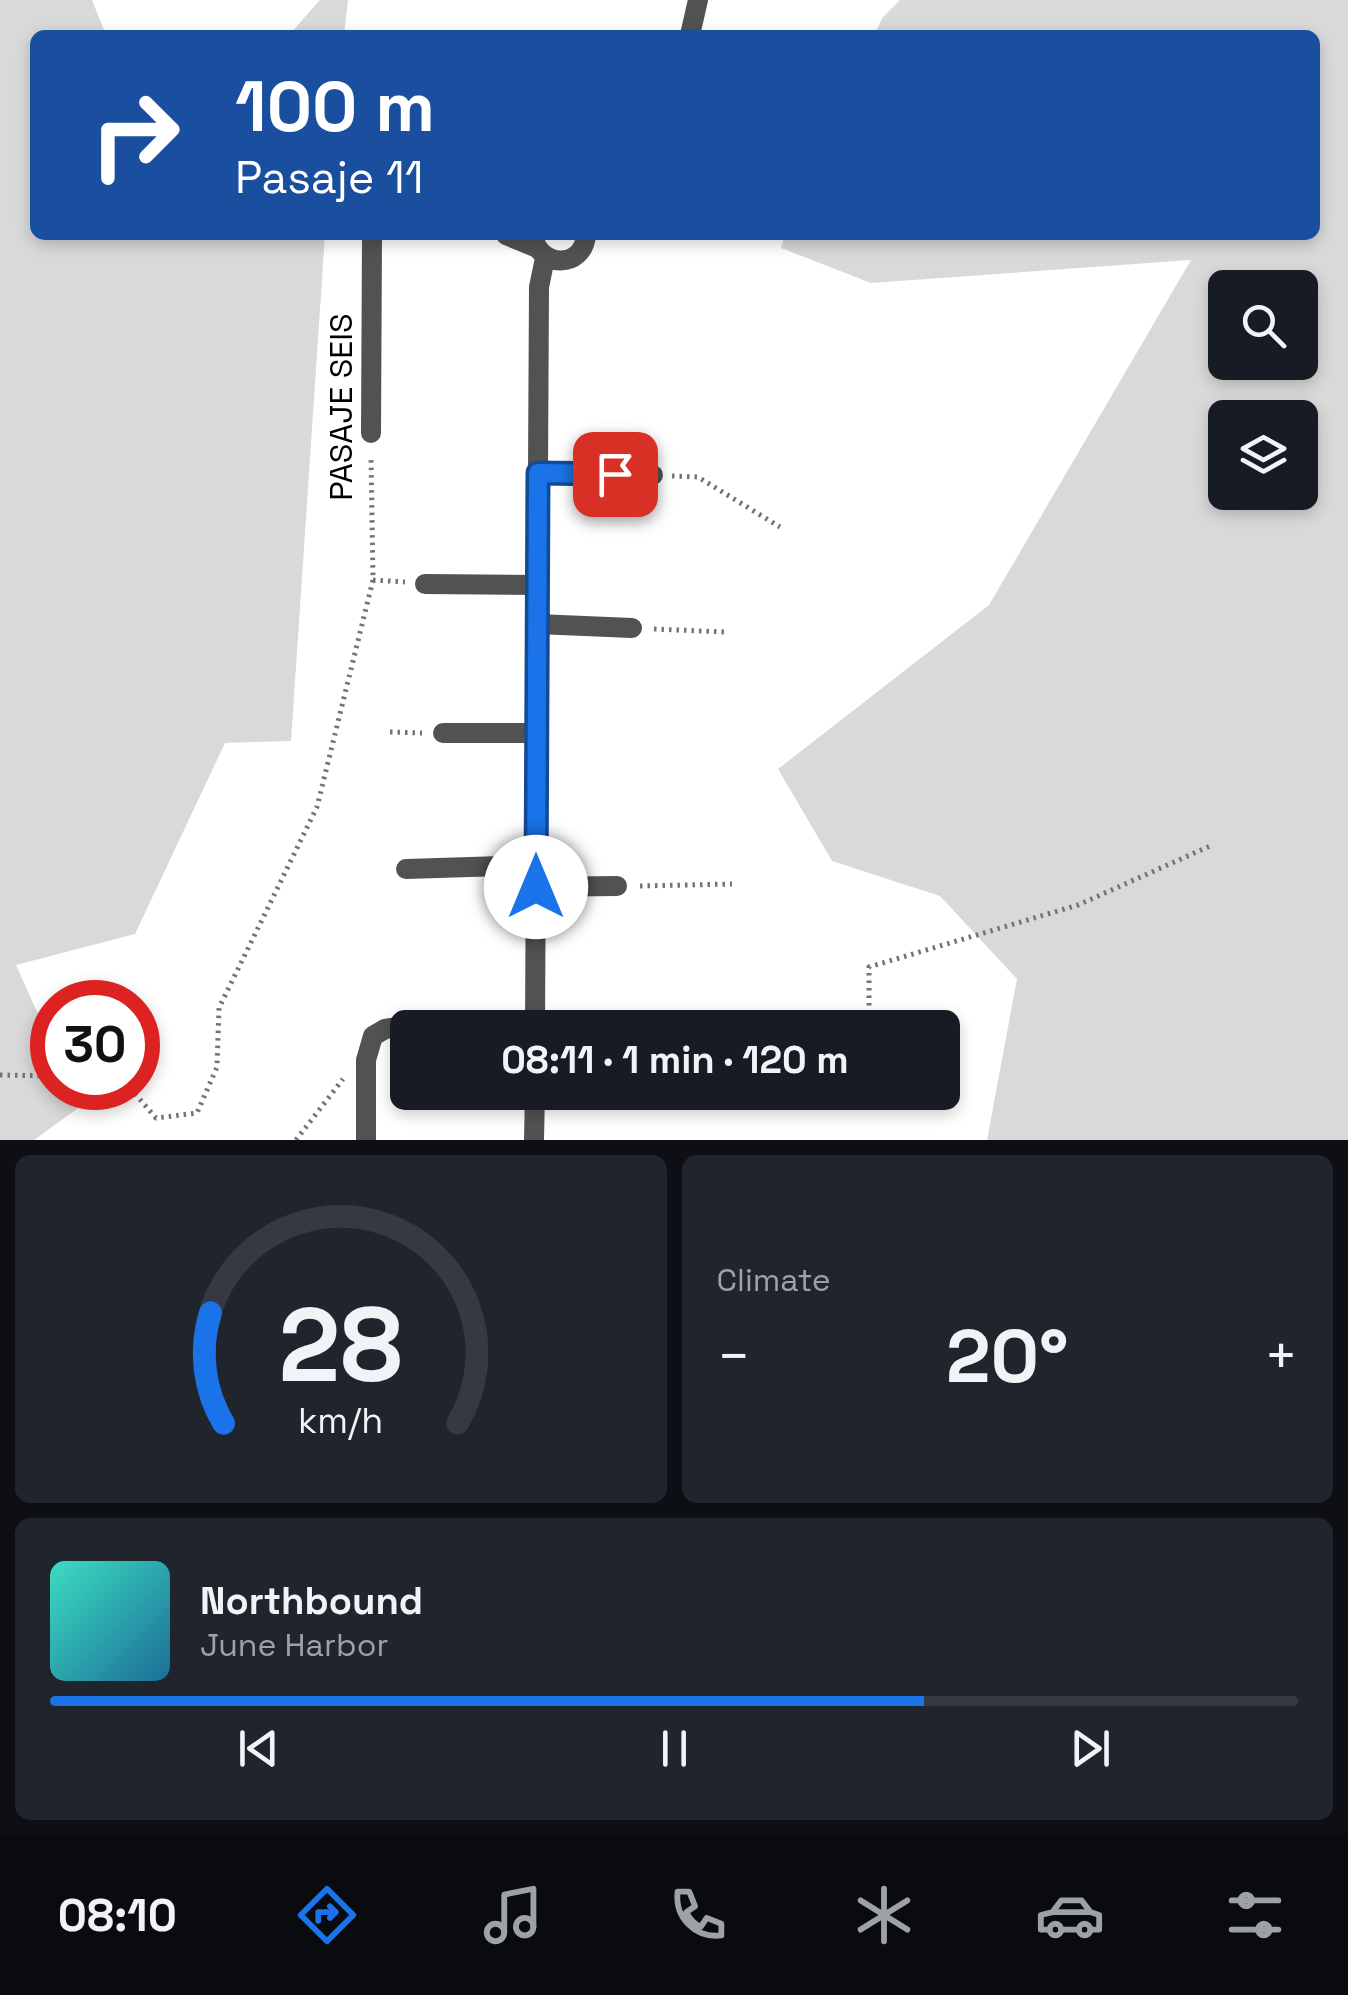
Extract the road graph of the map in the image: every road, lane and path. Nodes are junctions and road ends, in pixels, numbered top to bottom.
1 (698, 0) edge
2 (691, 30) edge
3 (372, 240) edge
4 (586, 240) edge
5 (538, 247) edge
6 (371, 434) joint
7 (538, 473) junction
8 (653, 475) joint
9 (780, 527) dead end
10 (425, 584) dead end
11 (538, 585) junction
12 (537, 624) junction
13 (632, 628) joint
14 (726, 632) dead end
15 (390, 732) dead end
16 (537, 733) junction
17 (443, 734) joint
18 (1210, 846) dead end
19 (536, 865) junction
20 (406, 868) dead end
21 (732, 884) dead end
22 (617, 886) joint
23 (536, 887) junction
24 (535, 1010) edge
25 (869, 1010) edge
26 (390, 1029) edge
27 (367, 1047) junction
28 (0, 1075) edge
29 (30, 1076) edge
30 (149, 1110) edge
31 (535, 1110) edge
32 (296, 1140) edge
33 (366, 1140) edge
34 (534, 1140) edge

1 - 2 street
3 - 6 street, PASAJE SEIS
4 - 5 street
5 - 7 street
6 - 30 path, PASAJE SEIS
7 - 8 street
7 - 11 street
8 - 9 path
10 - 11 street
11 - 12 street
12 - 13 street
12 - 16 street
13 - 14 path
15 - 17 path
16 - 17 street
16 - 19 street
18 - 25 path
19 - 20 street
19 - 23 street
21 - 22 path
22 - 23 street
23 - 24 street
26 - 27 street
27 - 32 path
27 - 33 street
28 - 29 path
31 - 34 street

